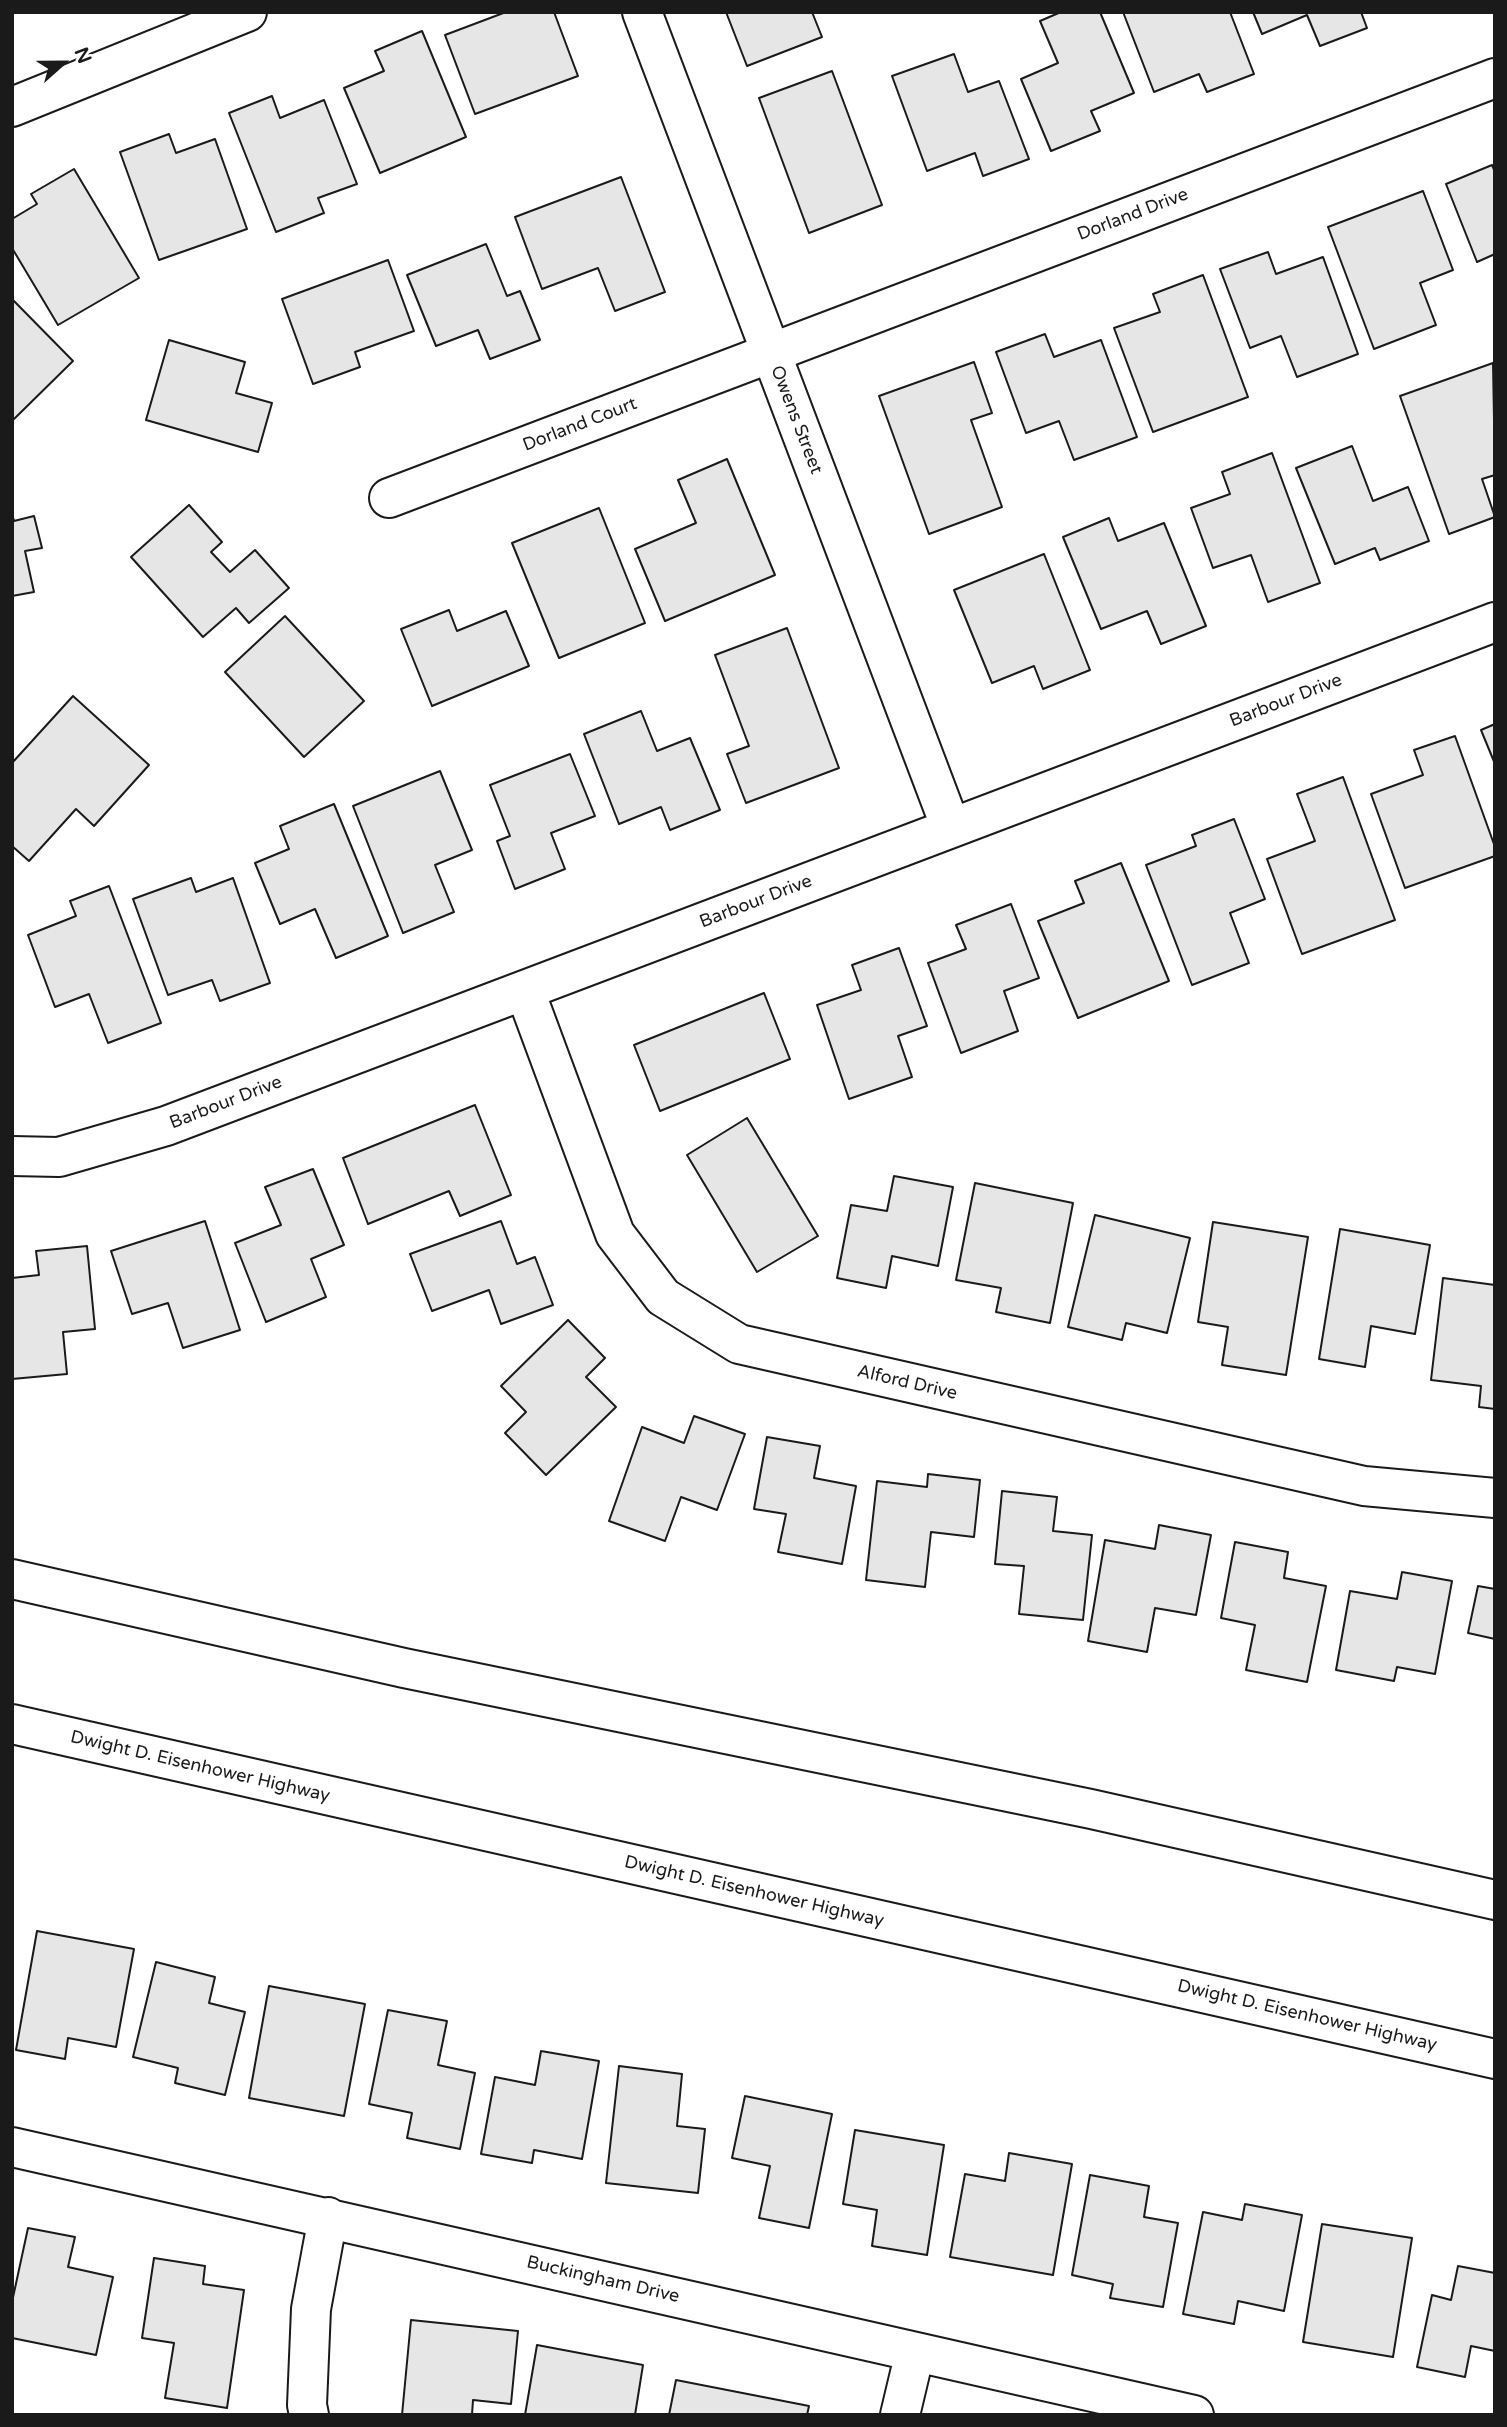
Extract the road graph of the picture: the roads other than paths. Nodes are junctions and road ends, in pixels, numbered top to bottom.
1 (247, 12) edge
2 (642, 12) edge
3 (1495, 78) edge
4 (12, 107) edge
5 (770, 352) junction
6 (389, 498) dead end
7 (1495, 622) edge
8 (950, 828) junction
9 (525, 991) junction
10 (12, 1156) edge
11 (1495, 1498) edge
12 (12, 1579) edge
13 (12, 1724) edge
14 (1495, 1900) edge
15 (1495, 2059) edge
16 (12, 2147) edge
17 (328, 2217) junction
18 (915, 2352) junction
19 (309, 2415) edge
20 (900, 2415) edge
21 (1194, 2415) edge

1 - 4 main road
2 - 5 main road, Owens Street
3 - 5 main road, Dorland Drive
5 - 6 main road, Dorland Court
5 - 8 main road, Owens Street
7 - 8 main road, Barbour Drive
8 - 9 main road, Barbour Drive
9 - 10 main road, Barbour Drive
9 - 11 main road, Alford Drive
12 - 14 main road
13 - 15 main road, Dwight D. Eisenhower Highway
16 - 17 main road, Buckingham Drive
17 - 18 main road, Buckingham Drive
17 - 19 main road
18 - 20 main road
18 - 21 main road, Buckingham Drive

